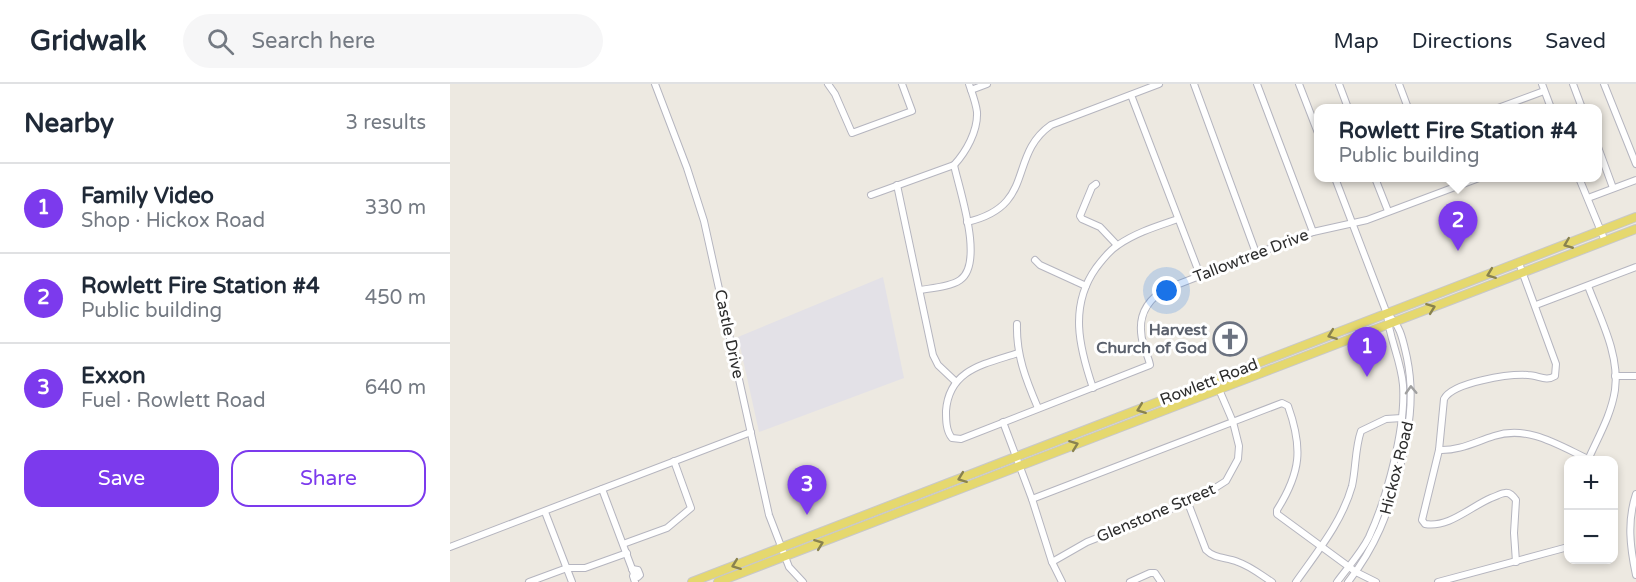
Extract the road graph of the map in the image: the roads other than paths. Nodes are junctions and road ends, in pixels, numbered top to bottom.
1 (654, 84) edge
2 (828, 84) edge
3 (902, 84) edge
4 (987, 84) edge
5 (1159, 84) edge
6 (1194, 84) edge
7 (1257, 84) edge
8 (1299, 84) edge
9 (1339, 84) edge
10 (1399, 84) edge
11 (1573, 84) edge
12 (1604, 84) edge
13 (970, 87) edge
14 (1543, 87) edge
15 (1131, 95) junction
16 (1346, 104) edge
17 (1406, 104) edge
18 (1507, 104) edge
19 (1549, 104) edge
20 (1580, 104) edge
21 (1314, 123) edge
22 (1602, 158) edge
23 (1636, 164) edge
24 (954, 165) junction
25 (1636, 180) edge
26 (1337, 182) edge
27 (1377, 182) edge
28 (1466, 182) edge
29 (1581, 182) edge
30 (1096, 184) dead end
31 (897, 185) junction
32 (1613, 188) junction
33 (871, 195) dead end
34 (1588, 198) junction
35 (1388, 211) junction
36 (1636, 217) edge
37 (1178, 219) junction
38 (967, 222) junction
39 (1353, 224) junction
40 (1636, 229) edge
41 (1601, 230) junction
42 (1313, 232) junction
43 (1605, 241) junction
44 (1117, 245) junction
45 (1256, 254) junction
46 (1035, 260) dead end
47 (1519, 263) junction
48 (1636, 267) edge
49 (1523, 273) junction
50 (1200, 276) junction
51 (1086, 286) junction
52 (1588, 286) junction
53 (920, 290) junction
54 (1536, 305) junction
55 (1387, 314) junction
56 (1396, 321) junction
57 (1017, 324) dead end
58 (1388, 325) junction
59 (1018, 353) junction
60 (1409, 371) junction
61 (1401, 372) junction
62 (1615, 376) junction
63 (1636, 376) edge
64 (1215, 380) junction
65 (956, 381) junction
66 (1093, 388) junction
67 (1220, 390) junction
68 (1038, 408) junction
69 (1402, 418) junction
70 (1003, 422) junction
71 (1233, 422) junction
72 (751, 432) junction
73 (1439, 450) junction
74 (1580, 456) edge
75 (1590, 456) edge
76 (1016, 457) junction
77 (674, 461) junction
78 (1019, 466) junction
79 (602, 489) junction
80 (926, 492) junction
81 (1636, 494) edge
82 (1032, 499) junction
83 (929, 502) junction
84 (1188, 503) junction
85 (545, 512) junction
86 (623, 544) junction
87 (450, 546) edge
88 (1321, 547) junction
89 (1564, 549) edge
90 (783, 552) junction
91 (627, 553) junction
92 (1052, 562) junction
93 (1516, 562) junction
94 (1349, 567) junction
95 (567, 568) junction
96 (1356, 572) junction
97 (1636, 574) edge
98 (636, 577) edge
99 (529, 582) edge
100 (572, 582) edge
101 (692, 582) edge
102 (718, 582) edge
103 (803, 582) edge
104 (1062, 582) edge
105 (1130, 582) edge
106 (1161, 582) edge
107 (1272, 582) edge
108 (1296, 582) edge
109 (1337, 582) edge
110 (1348, 582) edge
111 (1376, 582) edge
112 (1438, 582) edge

1 - 72 street, Castle Drive
2 - 3 street
4 - 13 street
5 - 15 street
6 - 45 street
7 - 42 street
8 - 21 street
9 - 16 street
10 - 17 street
11 - 20 street
12 - 23 street
13 - 24 street
14 - 18 street
14 - 19 street
15 - 37 street
15 - 38 street
22 - 32 street
24 - 31 street
24 - 38 street
25 - 32 street
26 - 39 street, Hickox Road
27 - 35 street
28 - 35 street, Tallowtree Drive
29 - 34 street
30 - 44 street
31 - 33 street
31 - 53 street
32 - 34 street
34 - 41 street
35 - 39 street, Tallowtree Drive
36 - 41 main road, Rowlett Road
37 - 44 street
37 - 50 street
38 - 53 street
39 - 42 street, Tallowtree Drive
39 - 55 street, Hickox Road
40 - 43 main road, Rowlett Road
41 - 43 street
41 -> 47 main road, Rowlett Road
42 - 45 street, Tallowtree Drive
43 - 49 main road, Rowlett Road
44 - 51 street
45 - 50 street, Tallowtree Drive
46 - 51 street
47 - 49 street
47 -> 55 main road, Rowlett Road
48 - 52 street
49 - 54 street
56 -> 49 main road, Rowlett Road
50 - 66 street, Tallowtree Drive
51 - 66 street
52 - 54 street
52 - 62 street
53 - 65 street
54 - 73 street
55 - 56 street
55 - 58 street, Hickox Road
55 -> 64 main road, Rowlett Road
56 - 58 main road, Rowlett Road
56 - 60 street, Hickox Road
57 - 59 street
58 - 61 street, Hickox Road
58 - 67 main road, Rowlett Road
59 - 65 street
59 - 68 street
60 - 61 street
96 -> 60 street, Hickox Road
61 - 69 street, Hickox Road
62 - 63 street
62 - 75 street
64 - 67 street, Glenstone Street
64 -> 76 main road, Rowlett Road
65 - 70 street
66 - 68 street
67 - 71 street, Glenstone Street
78 -> 67 main road, Rowlett Road
68 - 70 street
69 - 88 street
69 - 94 street, Hickox Road
70 - 76 street
71 - 82 street
71 - 84 street, Glenstone Street
71 - 88 street
72 - 77 street
72 - 90 street, Castle Drive
73 - 74 street
73 - 93 street
76 - 78 street
76 -> 80 main road, Rowlett Road
77 - 79 street
77 - 86 street
78 - 82 street
78 - 83 main road, Rowlett Road
79 - 85 street
79 - 86 street
80 - 83 main road
80 - 90 main road, Rowlett Road
81 - 97 street
82 - 92 street
90 -> 83 main road, Rowlett Road
84 - 92 street, Glenstone Street
84 - 107 street
85 - 87 street
85 - 95 street
86 - 91 street
88 - 94 street
88 - 108 street
89 - 93 street
90 -> 101 main road
90 - 102 main road
90 - 103 street, Castle Drive
91 - 95 street
91 - 98 street
92 - 104 street
93 - 112 street
94 - 96 street
94 - 109 street, Hickox Road
95 - 99 street
95 - 100 street
96 - 110 street, Hickox Road
96 - 111 street
105 - 106 street

